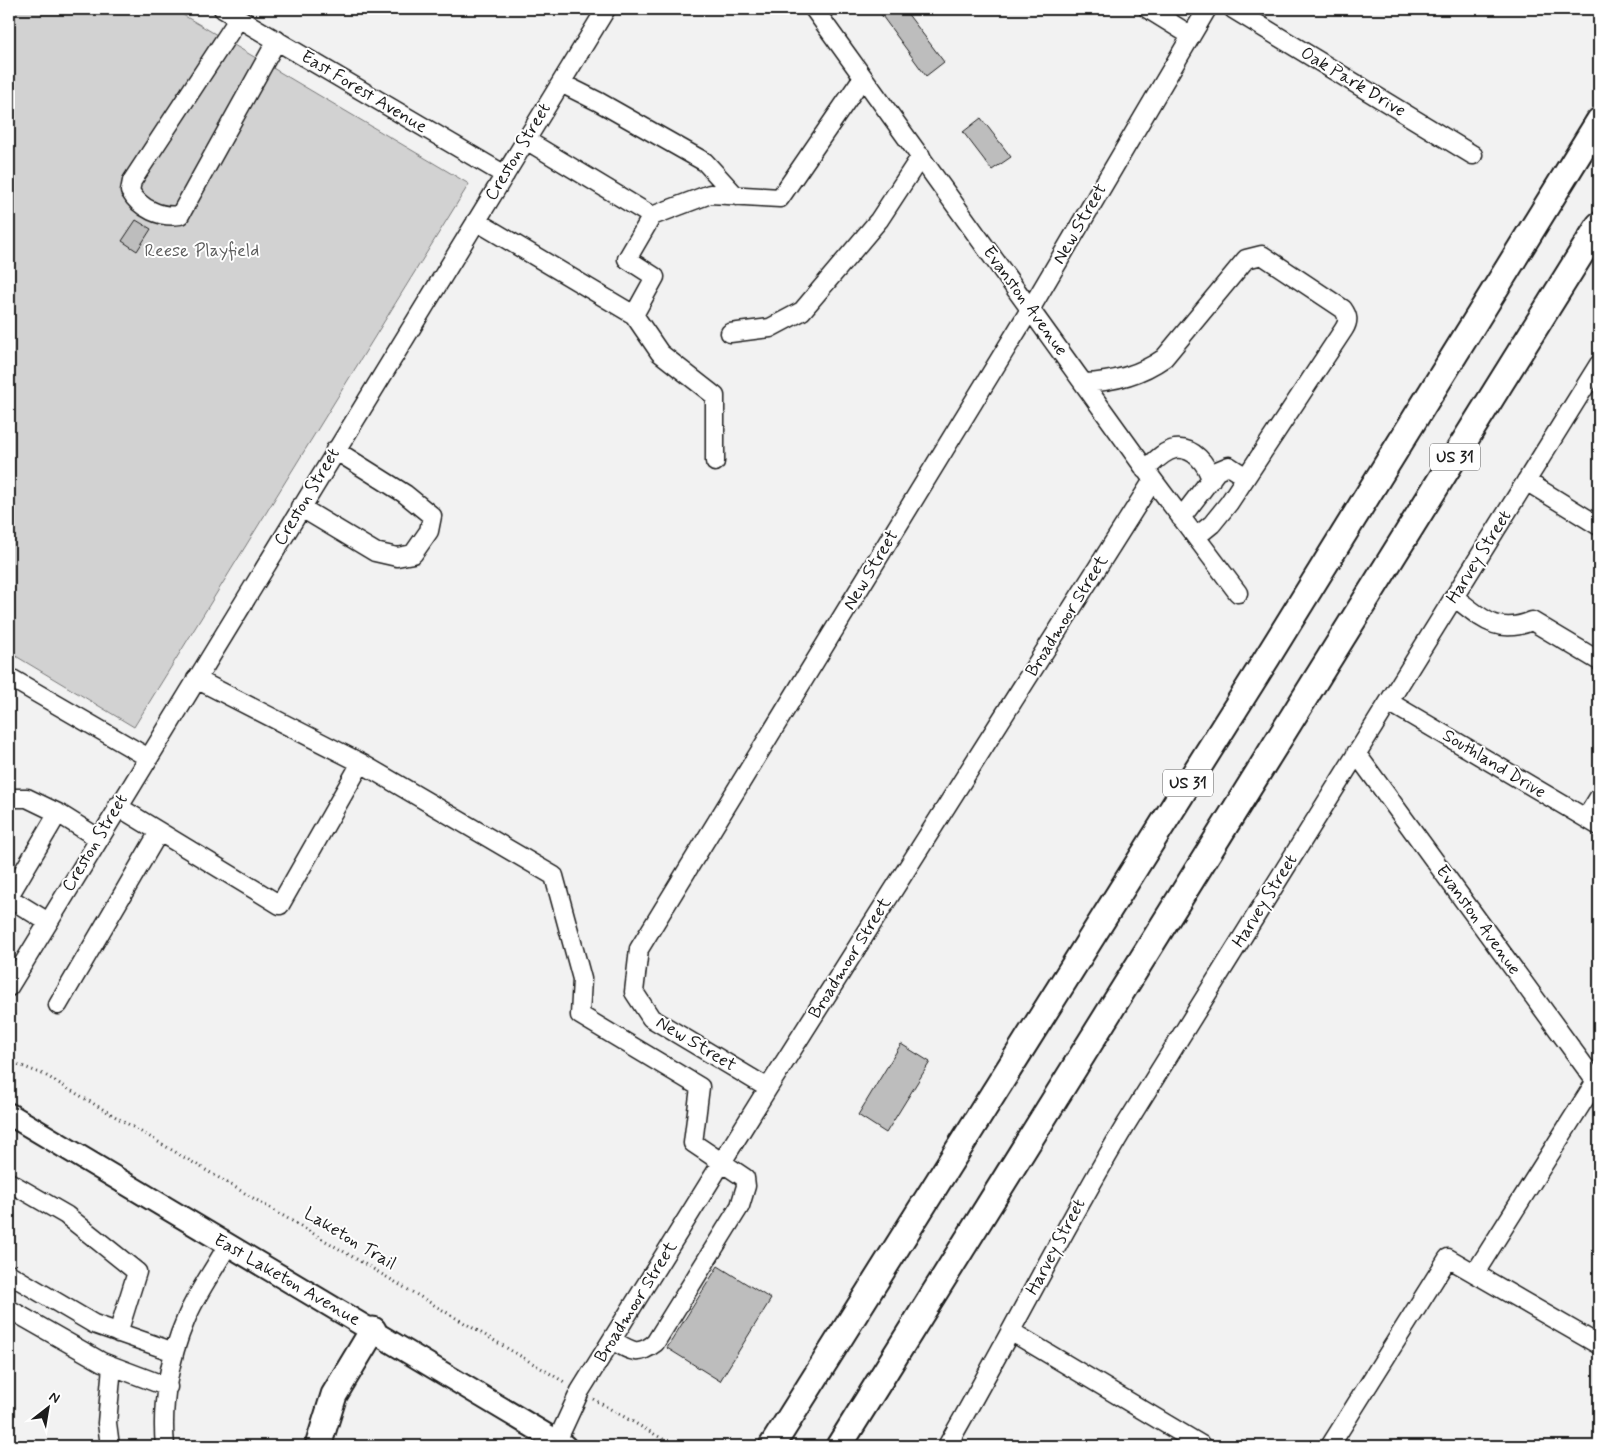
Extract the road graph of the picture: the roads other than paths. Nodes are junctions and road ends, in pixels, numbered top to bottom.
1 (223, 9) edge
2 (606, 9) edge
3 (814, 9) edge
4 (1148, 9) edge
5 (1207, 9) edge
6 (1233, 9) edge
7 (239, 18) junction
8 (1190, 35) junction
9 (277, 40) junction
10 (863, 77) junction
11 (561, 83) junction
12 (1599, 121) edge
13 (526, 140) junction
14 (1473, 155) dead end
15 (921, 156) junction
16 (505, 175) junction
17 (736, 196) junction
18 (652, 216) junction
19 (476, 221) junction
20 (1599, 225) edge
21 (1031, 308) junction
22 (634, 315) junction
23 (730, 332) dead end
24 (1599, 364) edge
25 (1084, 383) junction
26 (335, 450) junction
27 (715, 462) dead end
28 (1149, 475) junction
29 (1246, 477) junction
30 (1211, 480) junction
31 (1526, 481) junction
32 (300, 507) junction
33 (1181, 518) junction
34 (1599, 526) edge
35 (1196, 537) junction
36 (1238, 593) dead end
37 (1454, 597) junction
38 (1599, 661) edge
39 (9, 678) edge
40 (196, 679) junction
41 (1389, 702) junction
42 (1356, 754) junction
43 (147, 757) junction
44 (361, 762) junction
45 (1599, 797) edge
46 (9, 798) edge
47 (117, 806) junction
48 (58, 813) junction
49 (1593, 822) edge
50 (159, 832) junction
51 (98, 838) junction
52 (9, 897) edge
53 (48, 922) junction
54 (9, 986) edge
55 (58, 1005) dead end
56 (1597, 1084) edge
57 (768, 1088) junction
58 (9, 1114) edge
59 (722, 1163) junction
60 (9, 1182) edge
61 (227, 1246) junction
62 (1475, 1273) junction
63 (9, 1274) edge
64 (9, 1310) edge
65 (373, 1330) junction
66 (1012, 1332) junction
67 (118, 1333) junction
68 (612, 1340) junction
69 (904, 1343) junction
70 (1599, 1344) edge
71 (174, 1352) junction
72 (112, 1366) junction
73 (168, 1387) junction
74 (561, 1444) edge
75 (773, 1445) edge
76 (110, 1446) edge
77 (165, 1446) edge
78 (318, 1446) edge
79 (330, 1446) edge
80 (840, 1446) edge
81 (854, 1446) edge
82 (947, 1446) edge
83 (1203, 1446) edge
84 (1330, 1446) edge

1 - 7 street, East Forest Avenue
2 - 11 street, Creston Street
3 - 10 street, Evanston Avenue
4 - 8 street
5 - 8 street, New Street
6 - 14 street, Oak Park Drive
7 - 9 street, East Forest Avenue
7 - 9 street
8 - 21 street, New Street
9 - 16 street, East Forest Avenue
10 - 15 street, Evanston Avenue
10 - 17 street
11 - 13 street, Creston Street
11 - 17 street
12 - 75 highway, US 31
13 - 16 street, Creston Street
13 - 18 street
15 - 21 street, Evanston Avenue
15 - 23 street
16 - 19 street, Creston Street
17 - 18 street
18 - 22 street
19 - 22 street
19 - 26 street, Creston Street
20 - 69 highway, US 31
21 - 25 street, Evanston Avenue
21 - 57 street, New Street
22 - 27 street
24 - 31 street, Harvey Street
25 - 28 street, Evanston Avenue
25 - 29 street
26 - 32 street, Creston Street
26 - 32 street
28 - 30 street, Broadmoor Street
28 - 33 street, Evanston Avenue
28 - 57 street, Broadmoor Street
29 - 30 street
29 - 35 street
30 - 33 street
31 - 34 street
31 - 37 street, Harvey Street
32 - 40 street, Creston Street
33 - 35 street, Evanston Avenue
35 - 36 street, Evanston Avenue
37 - 38 street
37 - 41 street, Harvey Street
39 - 43 street
40 - 43 street, Creston Street
40 - 44 street
41 - 42 street, Harvey Street
41 - 49 street, Southland Drive
42 - 56 street, Evanston Avenue
42 - 66 street, Harvey Street
43 - 47 street, Creston Street
44 - 50 street
44 - 59 street
45 - 49 street
46 - 48 street
47 - 50 street
47 - 51 street, Creston Street
48 - 51 street
48 - 52 street
50 - 55 street
51 - 53 street, Creston Street
52 - 53 street
53 - 54 street, Creston Street
56 - 62 street
57 - 59 street, Broadmoor Street
58 - 61 main road, East Laketon Avenue
59 - 68 street, Broadmoor Street
59 - 68 street
60 - 67 street
61 - 65 main road, East Laketon Avenue
61 - 71 street
62 - 70 street
62 - 84 street
63 - 67 street
64 - 72 street
65 - 74 main road, East Laketon Avenue
65 - 78 highway
65 - 79 highway
66 - 82 street, Harvey Street
66 - 83 street
67 - 71 street
68 - 74 street, Broadmoor Street
69 - 80 highway, US 31
69 - 81 highway
71 - 73 street
72 - 73 street
72 - 76 street
73 - 77 street

